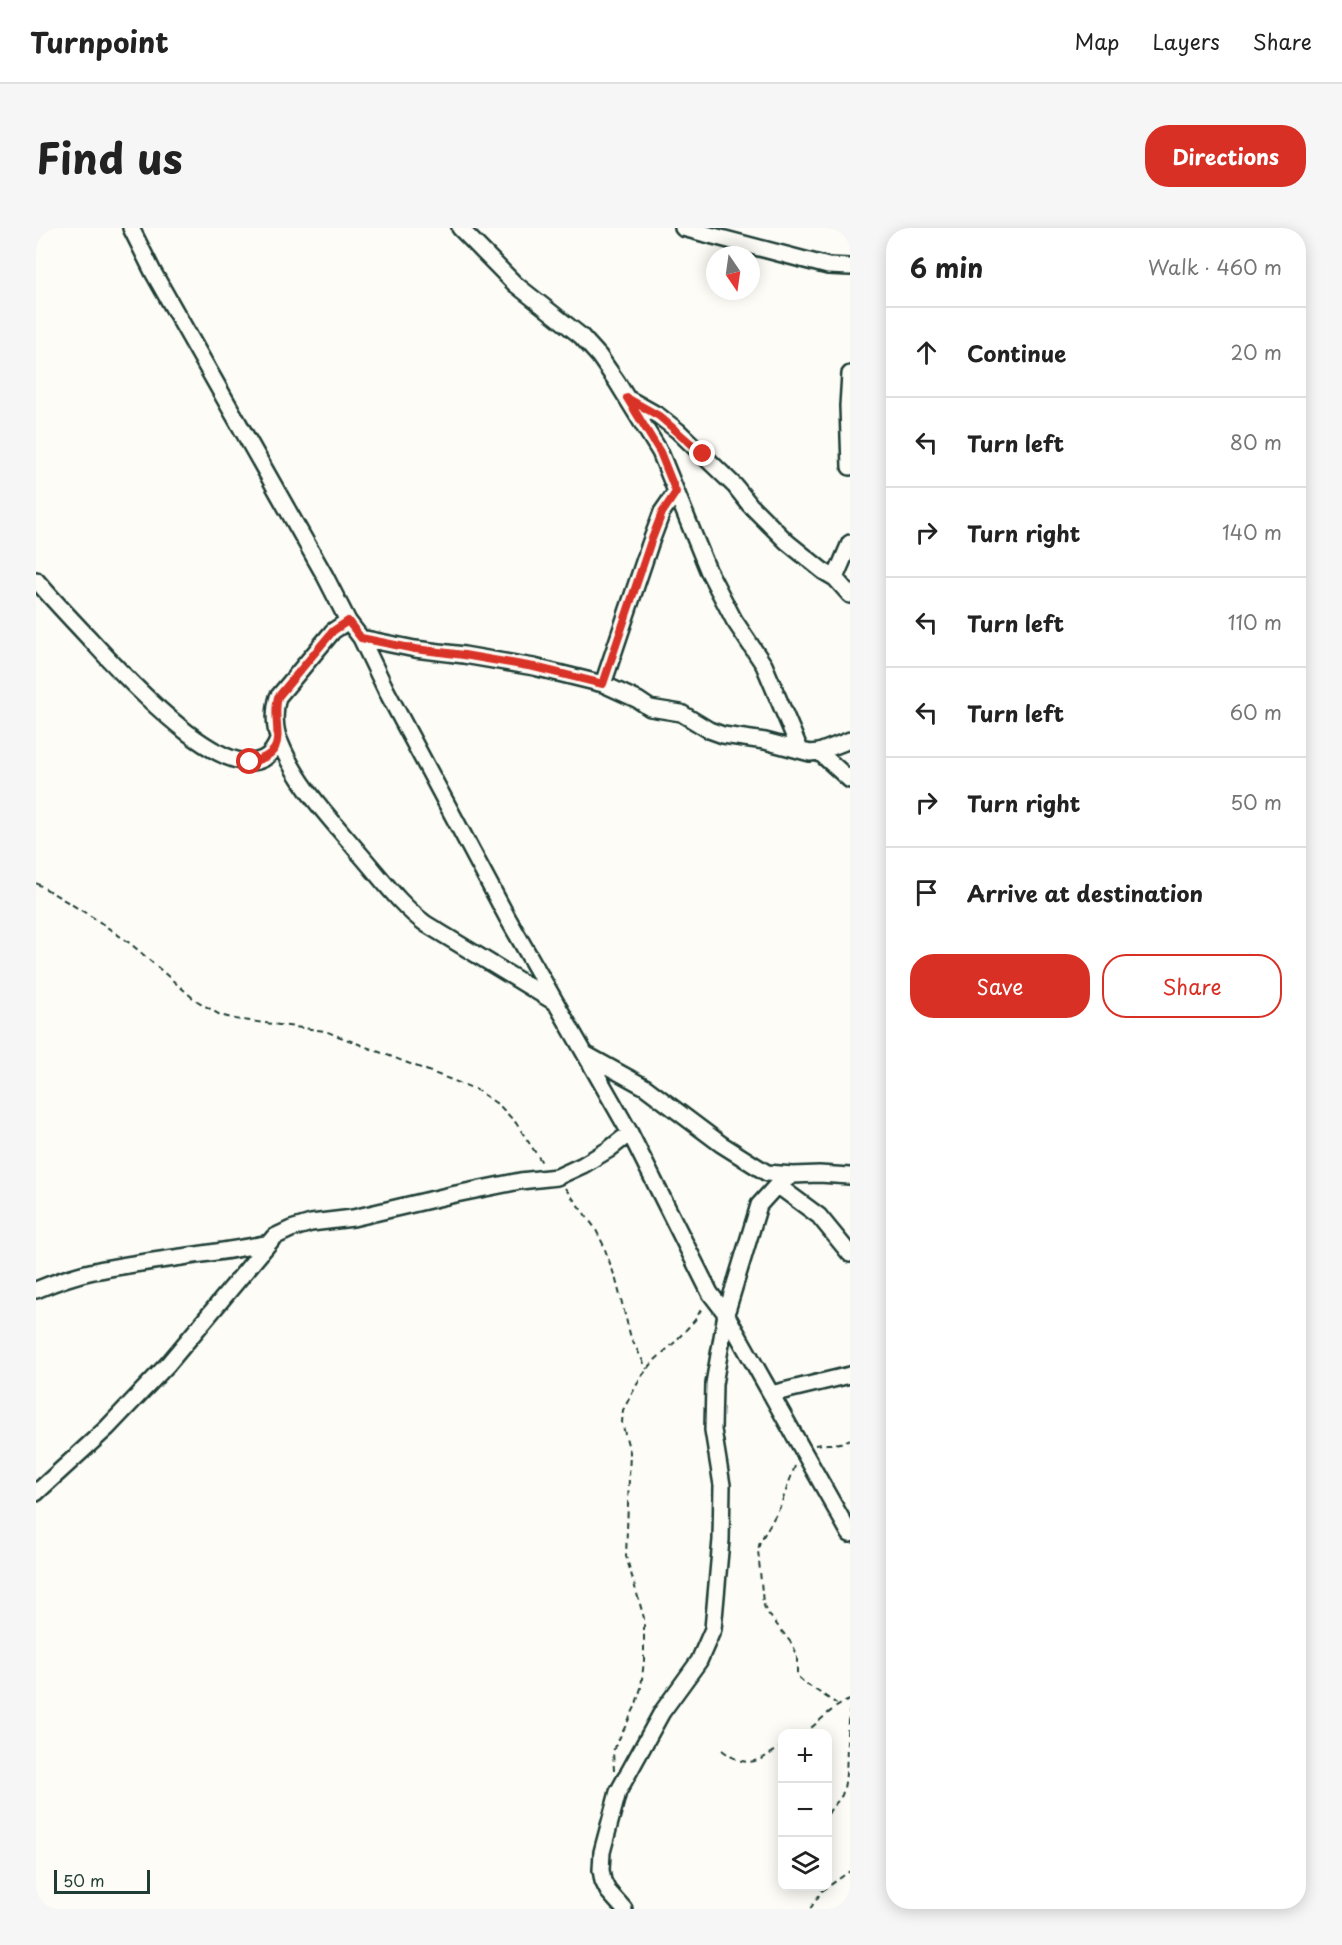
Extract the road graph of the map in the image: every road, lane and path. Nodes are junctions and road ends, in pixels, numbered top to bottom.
1 (131, 228) edge
2 (459, 228) edge
3 (682, 228) edge
4 (849, 269) edge
5 (850, 374) edge
6 (627, 398) junction
7 (850, 467) edge
8 (676, 492) junction
9 (850, 543) edge
10 (835, 578) junction
11 (36, 580) edge
12 (850, 595) edge
13 (348, 621) junction
14 (361, 638) junction
15 (603, 684) junction
16 (279, 740) junction
17 (850, 740) edge
18 (801, 750) junction
19 (819, 752) junction
20 (850, 780) edge
21 (36, 883) edge
22 (558, 1004) junction
23 (587, 1055) junction
24 (630, 1132) junction
25 (792, 1175) junction
26 (850, 1176) edge
27 (557, 1177) junction
28 (777, 1185) junction
29 (269, 1243) junction
30 (850, 1254) edge
31 (36, 1290) edge
32 (710, 1293) junction
33 (726, 1314) junction
34 (647, 1369) junction
35 (850, 1375) edge
36 (771, 1394) junction
37 (850, 1438) edge
38 (804, 1453) junction
39 (36, 1493) edge
40 (850, 1534) edge
41 (850, 1700) edge
42 (837, 1704) junction
43 (850, 1709) edge
44 (809, 1729) edge
45 (778, 1749) edge
46 (722, 1750) dead end
47 (618, 1792) junction
48 (832, 1809) edge
49 (850, 1870) edge
50 (822, 1892) joint
51 (624, 1909) edge
52 (810, 1909) edge

1 - 13 street
2 - 6 street
3 - 4 street
5 - 7 street
6 - 8 street
6 - 10 street
8 - 15 street
8 - 18 street
9 - 10 street
10 - 12 street
11 - 16 street
13 - 14 street
13 - 16 street
14 - 15 street
14 - 22 street
15 - 18 street
16 - 22 street
17 - 19 street
18 - 19 street
19 - 20 street
21 - 27 path
22 - 23 street
23 - 24 street
23 - 25 street
24 - 27 street
24 - 32 street
25 - 26 street
25 - 28 street
27 - 29 street
27 - 34 path
28 - 30 street
28 - 33 street
29 - 31 street
29 - 39 street
32 - 33 street
32 - 34 path
33 - 36 street
33 - 47 street
34 - 47 path
35 - 36 street
36 - 38 street
37 - 38 path
38 - 40 street
38 - 42 path
41 - 42 path
42 - 44 path
43 - 48 path
45 - 46 path
47 - 51 street
49 - 50 path
50 - 52 path

